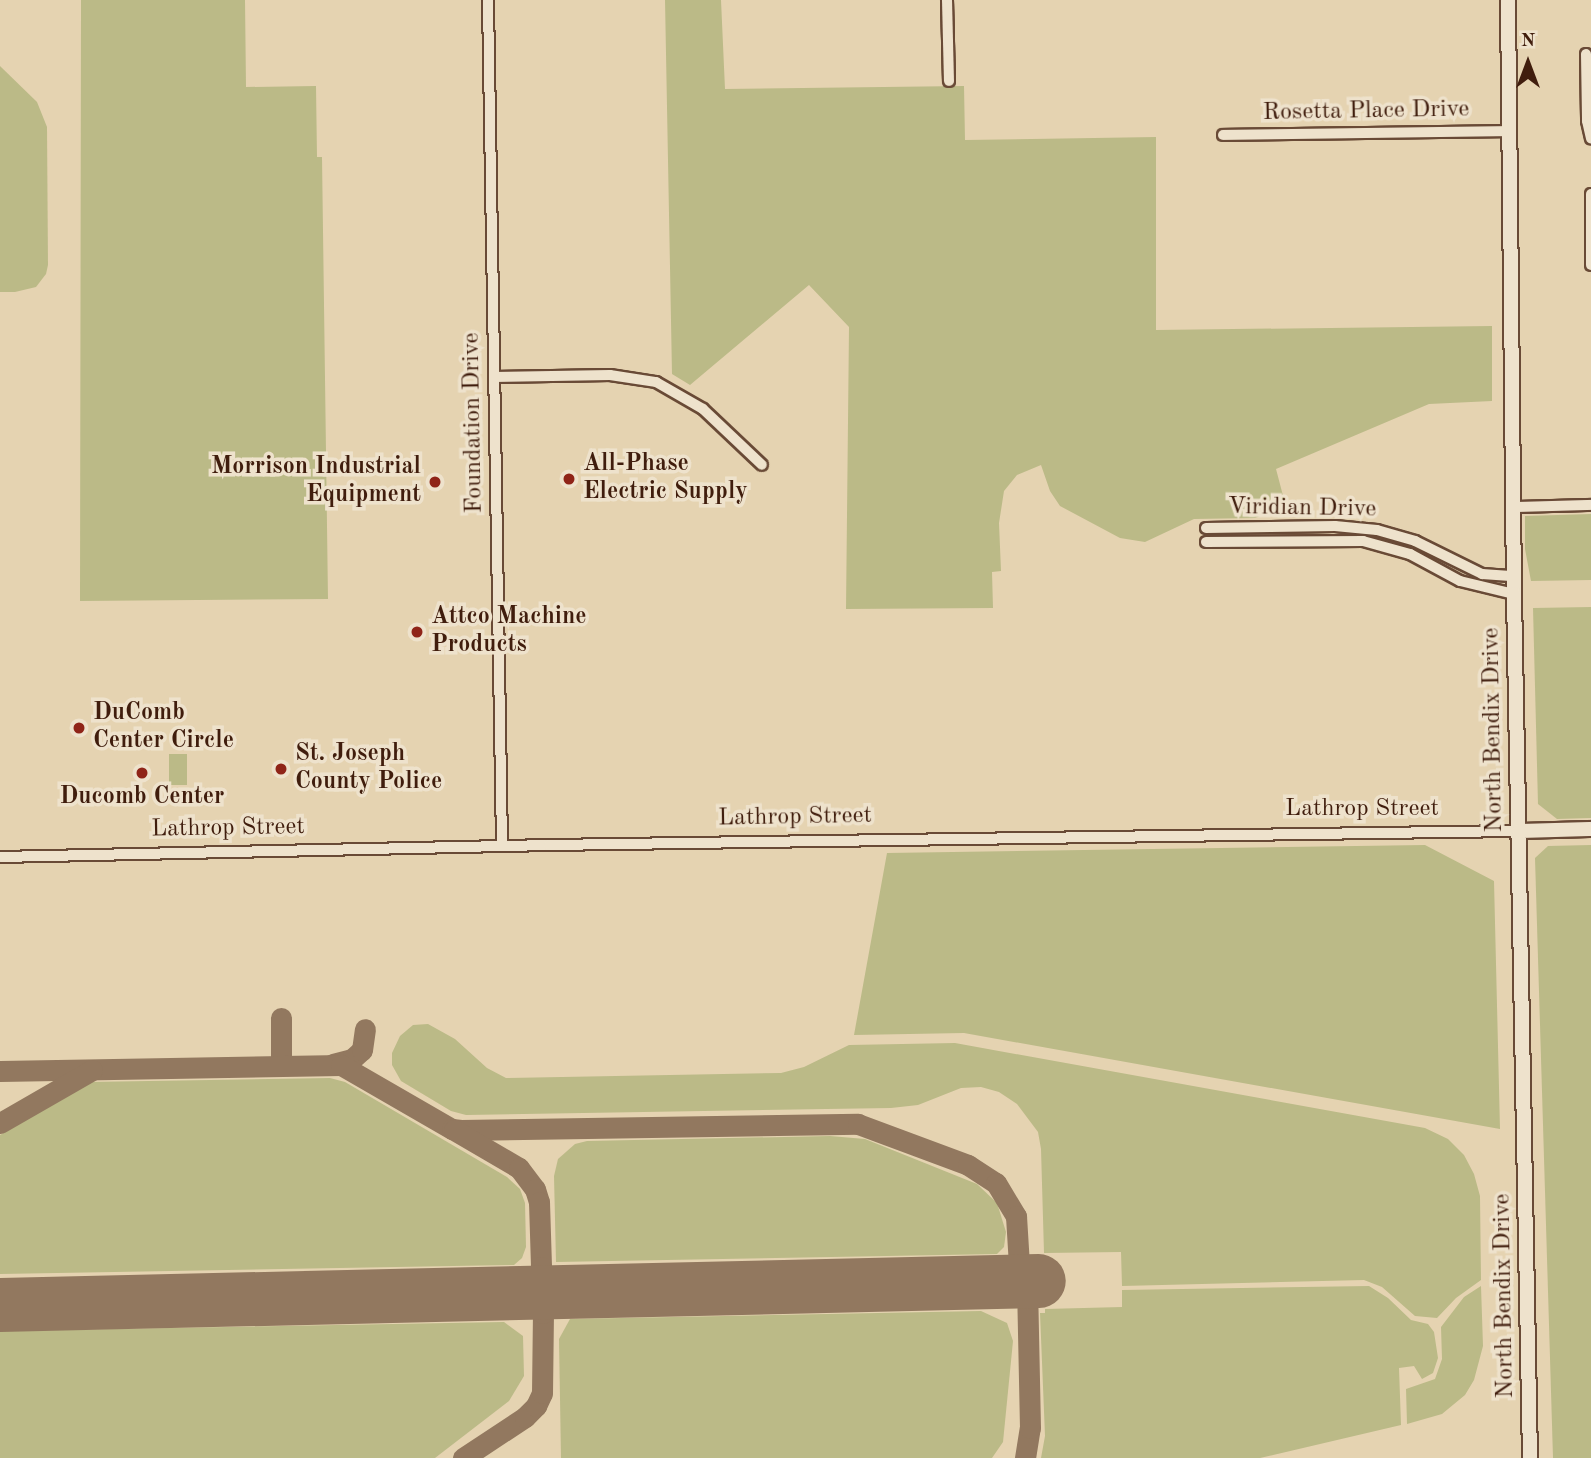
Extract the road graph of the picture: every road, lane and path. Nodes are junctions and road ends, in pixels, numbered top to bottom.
1 (488, 0) edge
2 (947, 0) edge
3 (1508, 0) edge
4 (1586, 54) dead end
5 (949, 81) dead end
6 (1509, 131) junction
7 (1223, 135) dead end
8 (1591, 139) edge
9 (1591, 194) edge
10 (1591, 265) edge
11 (494, 377) junction
12 (762, 466) dead end
13 (1591, 505) edge
14 (1513, 507) junction
15 (1206, 528) dead end
16 (1206, 542) dead end
17 (1514, 576) junction
18 (1514, 594) junction
19 (1591, 830) edge
20 (1519, 831) junction
21 (502, 846) junction
22 (0, 857) edge
23 (1530, 1458) edge

1 - 11 street, Foundation Drive
2 - 5 street
3 - 6 street, North Bendix Drive
4 - 8 street
6 - 7 street, Rosetta Place Drive
6 - 14 street, North Bendix Drive
9 - 10 street
11 - 12 street
11 - 21 street, Foundation Drive
13 - 14 street
14 - 17 street, North Bendix Drive
15 - 17 street, Viridian Drive
16 - 18 street, Viridian Drive
17 - 18 street, North Bendix Drive
18 - 20 street, North Bendix Drive
19 - 20 street, Lathrop Street
20 - 21 street, Lathrop Street
20 - 23 street, North Bendix Drive
21 - 22 street, Lathrop Street

